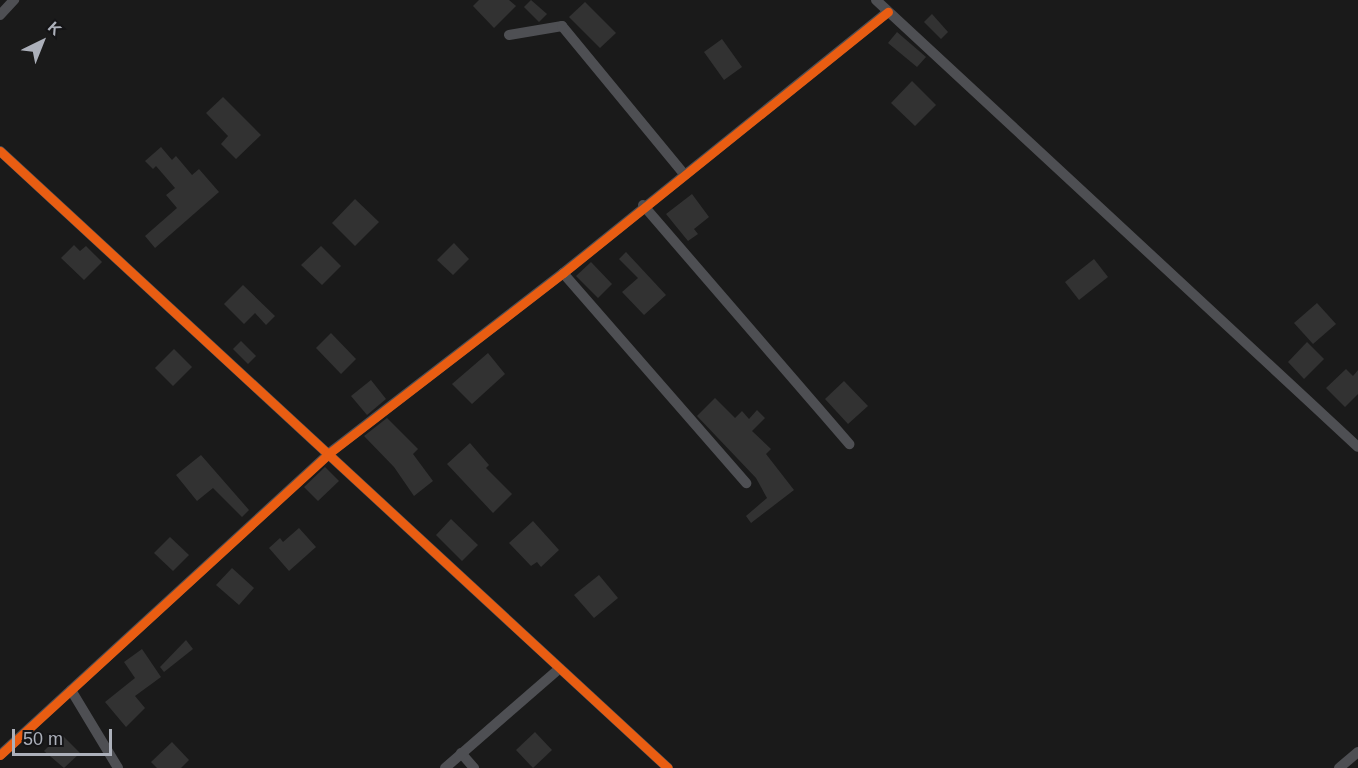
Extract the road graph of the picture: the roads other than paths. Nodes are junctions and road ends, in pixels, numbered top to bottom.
1 (14, 0) edge
2 (876, 0) edge
3 (888, 12) junction
4 (0, 15) edge
5 (509, 35) dead end
6 (0, 151) edge
7 (683, 173) junction
8 (643, 205) junction
9 (563, 273) junction
10 (849, 444) dead end
11 (1358, 447) edge
12 (328, 454) junction
13 (746, 483) dead end
14 (560, 668) junction
15 (71, 690) junction
16 (1358, 752) edge
17 (461, 753) junction
18 (0, 755) edge
19 (118, 768) edge
20 (445, 768) edge
21 (474, 768) edge
22 (668, 768) edge
23 (1339, 768) edge

1 - 4 street
2 - 3 street
3 - 7 street
3 - 11 street
5 - 7 street
6 - 12 street
7 - 8 street
8 - 9 street
8 - 10 street
9 - 12 street
9 - 13 street
12 - 14 street
12 - 15 street
14 - 17 street
14 - 22 street
15 - 18 street
15 - 19 street
16 - 23 street
17 - 20 street
17 - 21 street

